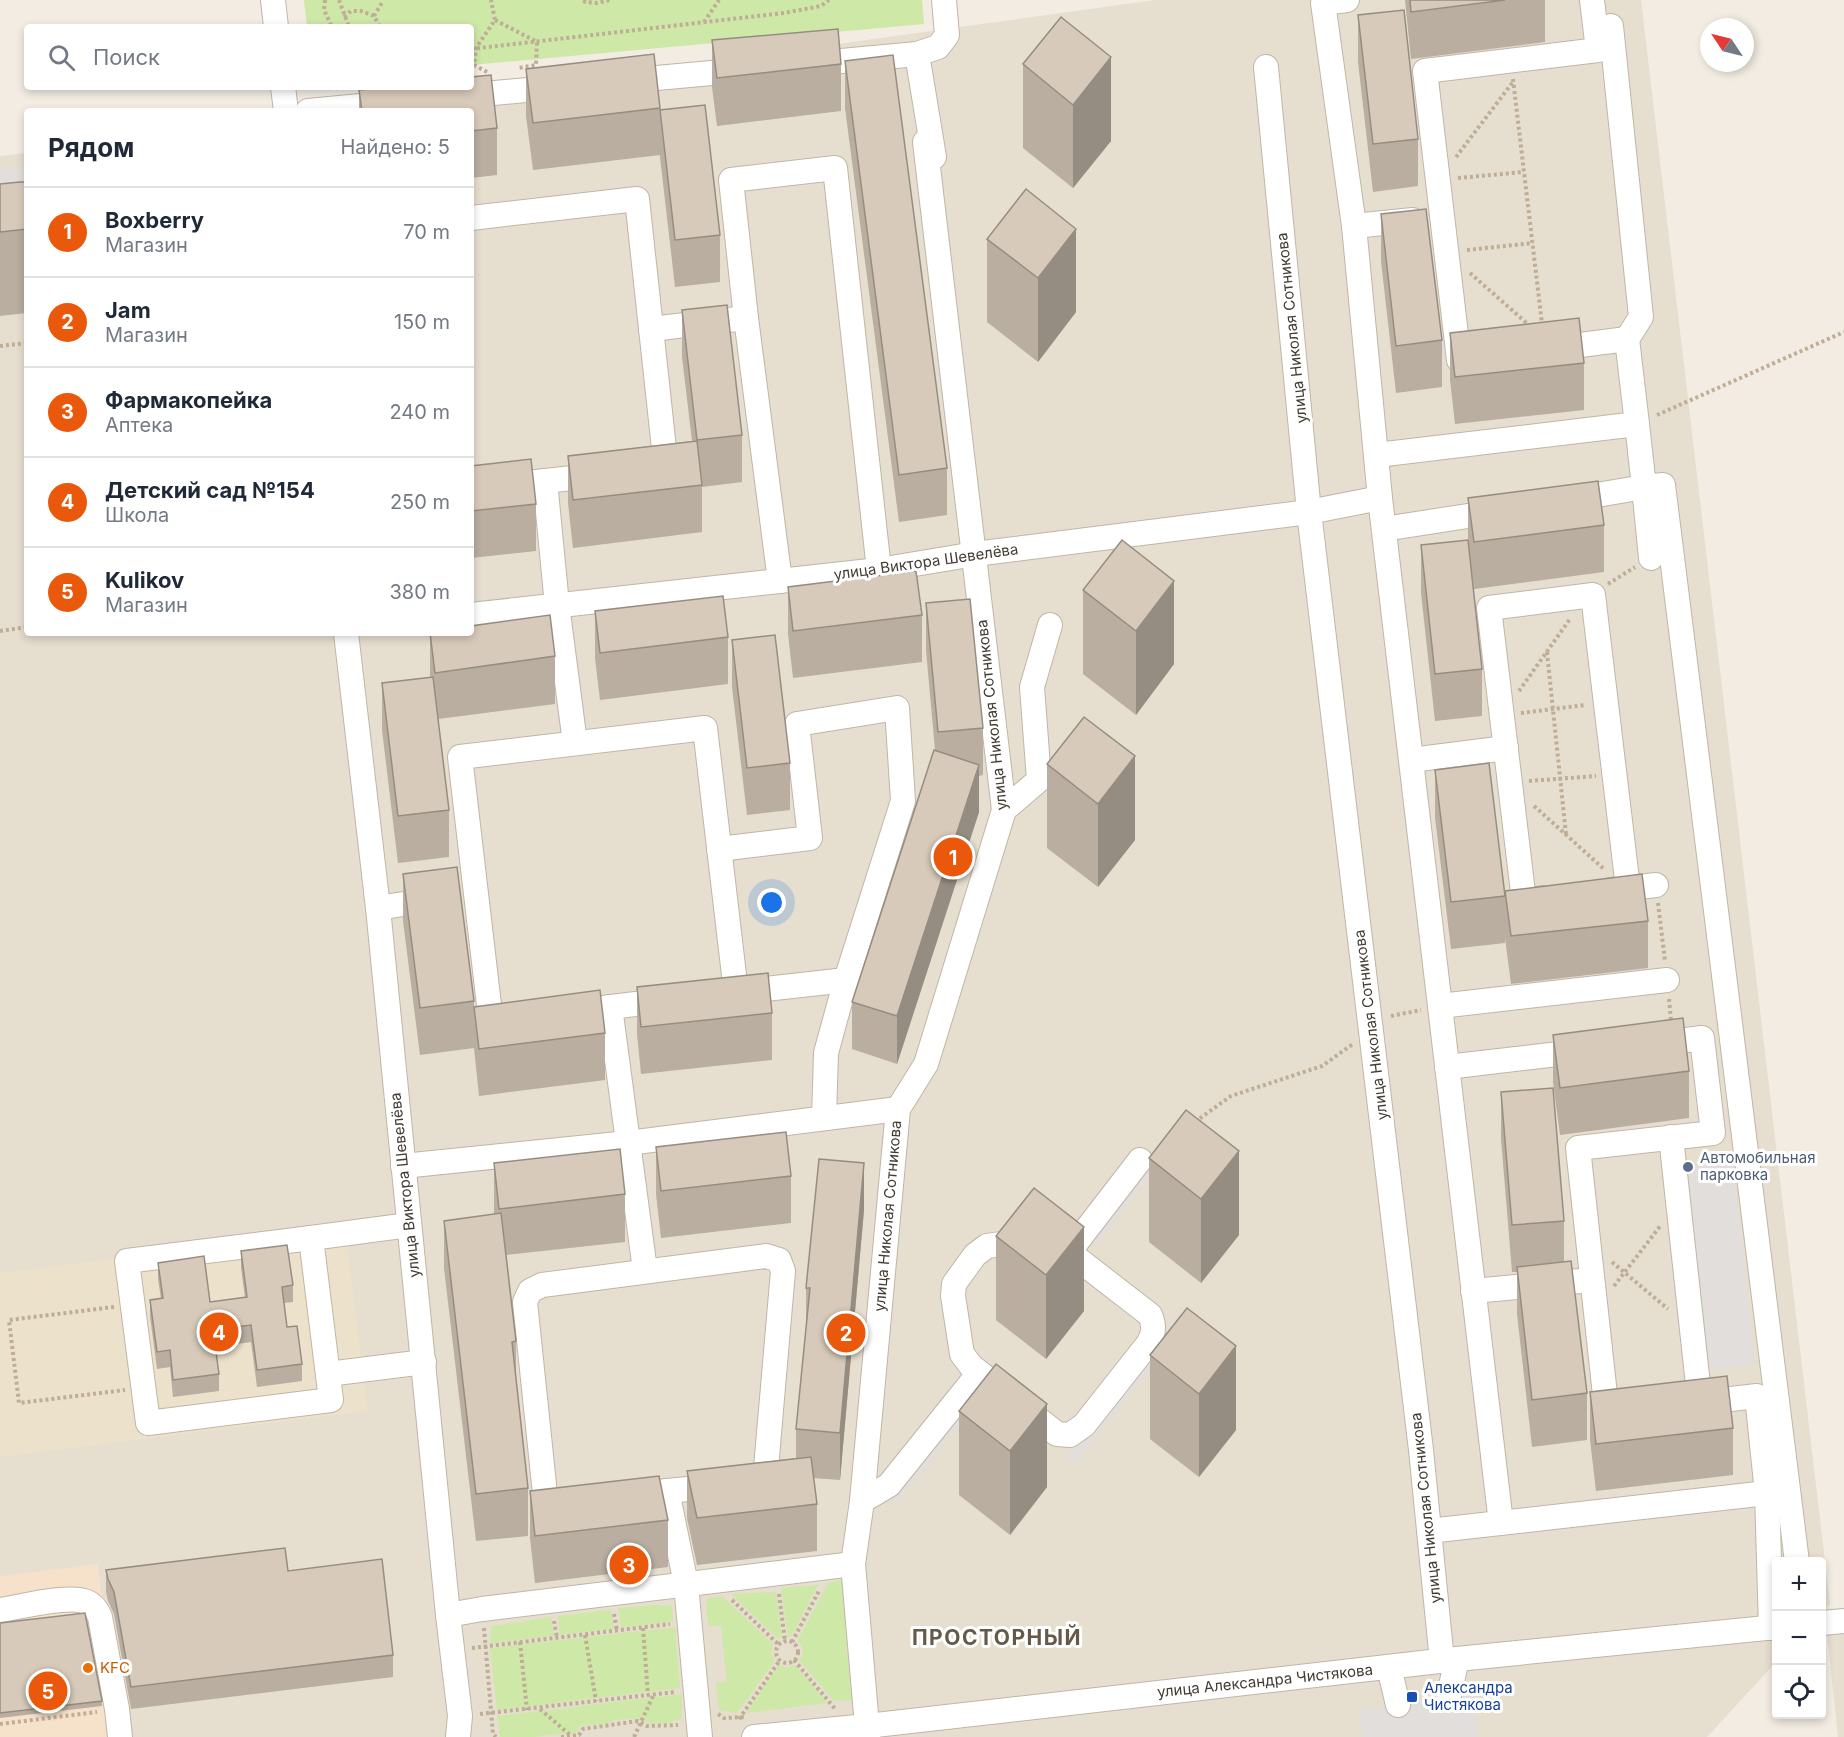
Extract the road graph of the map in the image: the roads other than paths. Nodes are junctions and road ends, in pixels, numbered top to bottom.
1 (273, 0) edge
2 (944, 0) edge
3 (1347, 0) edge
4 (1592, 0) edge
5 (1608, 0) edge
6 (276, 24) edge
7 (917, 54) junction
8 (1266, 67) dead end
9 (283, 90) edge
10 (286, 108) edge
11 (340, 108) edge
12 (925, 142) dead end
13 (474, 218) edge
14 (1442, 218) junction
15 (1354, 226) junction
16 (942, 295) junction
17 (746, 318) junction
18 (651, 329) junction
19 (1627, 339) junction
20 (1538, 346) edge
21 (1481, 357) edge
22 (1637, 424) junction
23 (1377, 455) junction
24 (545, 481) junction
25 (1644, 487) junction
26 (474, 489) edge
27 (1380, 498) junction
28 (1549, 502) edge
29 (1526, 506) edge
30 (1310, 512) junction
31 (1384, 530) junction
32 (975, 554) junction
33 (1651, 558) road end
34 (879, 570) junction
35 (780, 581) junction
36 (557, 605) junction
37 (474, 615) edge
38 (1050, 625) dead end
39 (346, 636) edge
40 (575, 743) junction
41 (1506, 748) junction
42 (1411, 760) junction
43 (1004, 810) junction
44 (719, 849) junction
45 (1619, 881) junction
46 (1656, 885) road end
47 (476, 892) junction
48 (378, 908) junction
49 (846, 980) junction
50 (1667, 980) road end
51 (713, 995) junction
52 (1440, 1006) junction
53 (610, 1007) junction
54 (1637, 1046) edge
55 (1602, 1050) edge
56 (1447, 1067) junction
57 (898, 1109) junction
58 (824, 1118) junction
59 (1671, 1137) junction
60 (628, 1143) junction
61 (1140, 1160) dead end
62 (403, 1166) junction
63 (409, 1225) junction
64 (311, 1238) junction
65 (1069, 1252) junction
66 (645, 1270) junction
67 (1592, 1280) junction
68 (1473, 1291) junction
69 (424, 1362) junction
70 (979, 1373) junction
71 (328, 1374) junction
72 (1642, 1409) edge
73 (667, 1491) junction
74 (1767, 1493) junction
75 (862, 1501) junction
76 (1501, 1522) junction
77 (1429, 1531) junction
78 (1796, 1557) edge
79 (842, 1565) junction
80 (686, 1584) junction
81 (0, 1610) edge
82 (1772, 1611) edge
83 (448, 1616) junction
84 (1844, 1621) edge
85 (1826, 1623) edge
86 (1772, 1628) edge
87 (1449, 1660) junction
88 (1389, 1667) junction
89 (1448, 1698) dead end
90 (1398, 1705) dead end
91 (746, 1723) edge
92 (459, 1726) edge
93 (864, 1726) edge
94 (692, 1730) edge
95 (120, 1737) edge

1 - 6 street
2 - 7 street
3 - 15 street
4 - 14 street
5 - 19 street
7 - 11 street
7 - 16 street
8 - 30 street, улица Николая Сотникова
9 - 10 street
12 - 16 street, улица Николая Сотникова
13 - 18 street
14 - 15 street
14 - 21 street
15 - 23 street
16 - 32 street, улица Николая Сотникова
17 - 18 street
17 - 34 street
17 - 35 street
18 - 24 street
19 - 20 street
19 - 22 street
22 - 23 street
22 - 25 street
23 - 27 street
24 - 26 street
24 - 36 street
25 - 28 street
25 - 33 street
25 - 78 street
27 - 30 street, улица Виктора Шевелёва
27 - 31 street
29 - 31 street
30 - 32 street, улица Виктора Шевелёва
30 - 77 street, улица Николая Сотникова
31 - 42 street
32 - 34 street, улица Виктора Шевелёва
32 - 43 street, улица Николая Сотникова
34 - 35 street, улица Виктора Шевелёва
35 - 36 street, улица Виктора Шевелёва
36 - 37 street, улица Виктора Шевелёва
36 - 40 street
38 - 43 street
39 - 48 street, улица Виктора Шевелёва
40 - 44 street
40 - 47 street
41 - 42 street
41 - 45 street
41 - 45 street
42 - 52 street
43 - 57 street, улица Николая Сотникова
44 - 49 street
44 - 51 street
45 - 46 street
47 - 48 street
47 - 53 street
48 - 62 street, улица Виктора Шевелёва
49 - 51 street
49 - 58 street
50 - 52 street
51 - 53 street
52 - 56 street
53 - 60 street
54 - 59 street
55 - 56 street
56 - 68 street
57 - 58 street
57 - 75 street, улица Николая Сотникова
58 - 60 street
59 - 67 street
59 - 74 street
60 - 62 street
60 - 66 street
61 - 65 street
62 - 63 street, улица Виктора Шевелёва
63 - 64 street
63 - 69 street, улица Виктора Шевелёва
64 - 71 street
64 - 71 street
65 - 70 street
65 - 70 street
66 - 73 street
66 - 73 street
67 - 68 street
67 - 72 street
68 - 76 street
69 - 71 street
69 - 83 street, улица Виктора Шевелёва
70 - 75 street
73 - 80 street
74 - 76 street
74 - 82 street
75 - 79 street, улица Николая Сотникова
76 - 77 street
77 - 87 street, улица Николая Сотникова
79 - 80 street
79 - 93 street, улица Николая Сотникова
80 - 83 street
80 - 94 street
81 - 95 street
83 - 92 street, улица Виктора Шевелёва
84 - 85 street
86 - 87 street, улица Александра Чистякова
87 - 88 street, улица Александра Чистякова
87 - 89 street, улица Николая Сотникова
88 - 90 street
88 - 93 street, улица Александра Чистякова
91 - 93 street, улица Александра Чистякова

